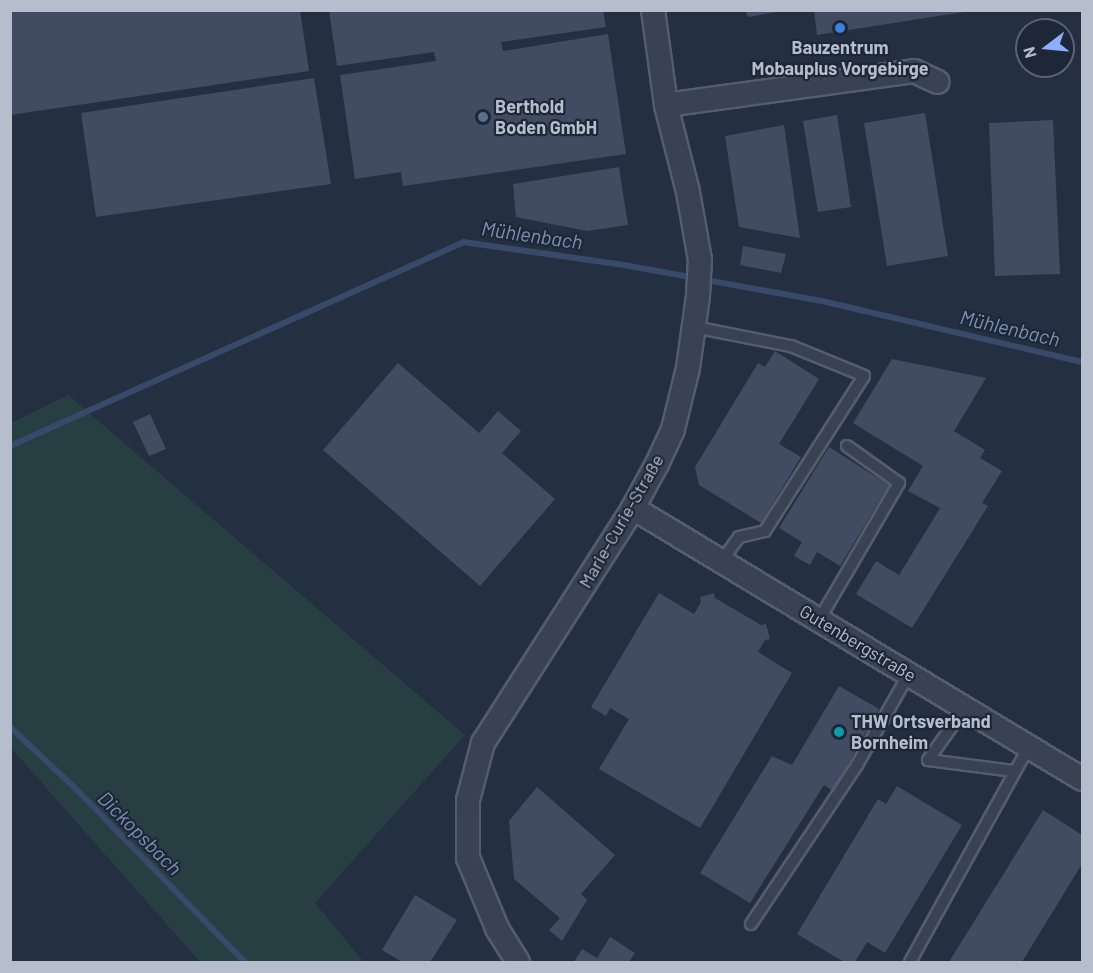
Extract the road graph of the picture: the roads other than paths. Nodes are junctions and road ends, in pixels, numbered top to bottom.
1 (653, 10) edge
2 (938, 82) dead end
3 (666, 105) junction
4 (693, 327) junction
5 (848, 446) dead end
6 (633, 508) junction
7 (721, 562) junction
8 (819, 620) junction
9 (909, 674) junction
10 (965, 708) junction
11 (1029, 746) junction
12 (1013, 771) junction
13 (1083, 779) edge
14 (751, 924) dead end
15 (518, 963) edge
16 (910, 963) edge

1 - 3 street, Marie-Curie-Straße
2 - 3 street
3 - 4 street, Marie-Curie-Straße
4 - 6 street, Marie-Curie-Straße
4 - 7 lane
5 - 8 lane
6 - 7 street, Gutenbergstraße
6 - 15 street, Marie-Curie-Straße
7 - 8 street, Gutenbergstraße
8 - 9 street, Gutenbergstraße
9 - 10 street, Gutenbergstraße
9 - 14 lane
10 - 11 street, Gutenbergstraße
10 - 12 lane
11 - 12 lane
11 - 13 street, Gutenbergstraße
12 - 16 lane

